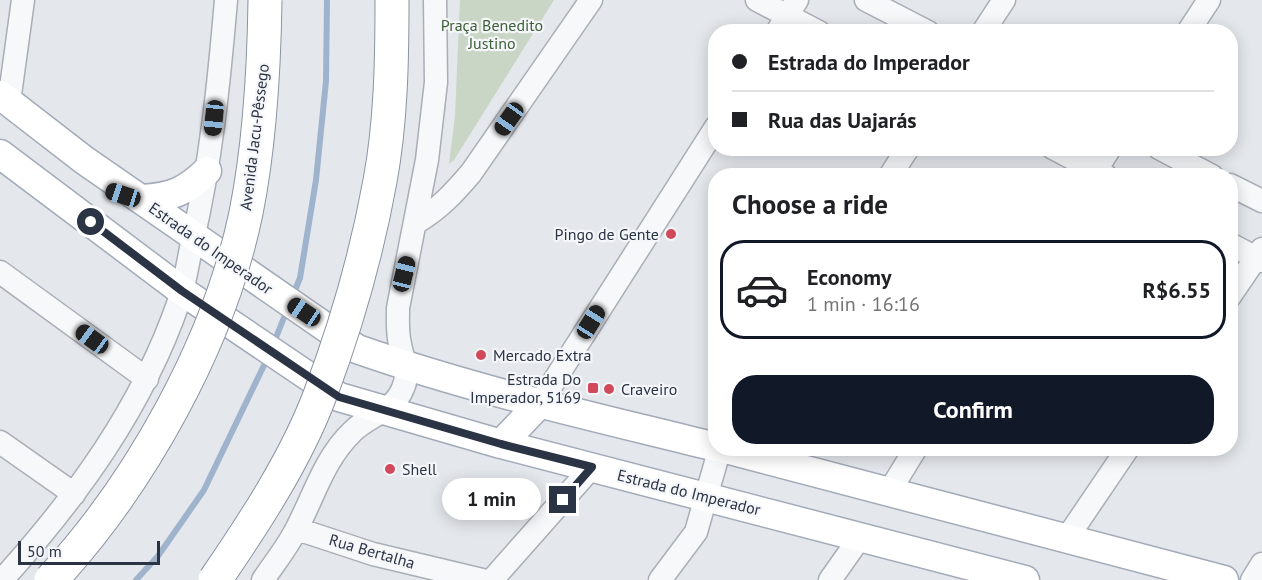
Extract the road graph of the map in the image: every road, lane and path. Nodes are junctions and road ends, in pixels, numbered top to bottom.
1 (23, 0) edge
2 (226, 0) edge
3 (265, 0) edge
4 (392, 0) edge
5 (435, 0) edge
6 (591, 0) edge
7 (757, 0) edge
8 (866, 0) edge
9 (1004, 0) edge
10 (1209, 0) edge
11 (787, 16) edge
12 (803, 24) edge
13 (912, 24) edge
14 (988, 24) edge
15 (1193, 24) edge
16 (3, 102) edge
17 (708, 140) edge
18 (0, 154) edge
19 (1067, 156) edge
20 (1174, 156) edge
21 (1088, 168) edge
22 (1197, 168) edge
23 (207, 171) junction
24 (1238, 189) edge
25 (140, 198) junction
26 (1262, 201) edge
27 (417, 222) junction
28 (194, 236) junction
29 (1238, 246) edge
30 (1260, 256) edge
31 (0, 272) edge
32 (1238, 285) edge
33 (182, 291) junction
34 (406, 365) junction
35 (147, 379) junction
36 (540, 403) junction
37 (386, 410) junction
38 (0, 442) edge
39 (501, 444) junction
40 (708, 445) edge
41 (719, 456) edge
42 (752, 456) edge
43 (911, 456) edge
44 (1123, 456) edge
45 (592, 467) junction
46 (889, 492) junction
47 (74, 494) junction
48 (704, 504) junction
49 (297, 529) junction
50 (861, 536) junction
51 (1067, 538) junction
52 (1262, 564) edge
53 (2, 580) edge
54 (51, 580) edge
55 (215, 580) edge
56 (264, 580) edge
57 (482, 580) edge
58 (492, 580) edge
59 (660, 580) edge
60 (830, 580) edge
61 (1025, 580) edge
62 (1224, 580) edge
63 (1252, 580) edge

1 - 16 street
2 - 23 street
3 - 54 highway, Avenida Jacu-Pêssego, bridge
4 - 55 highway, bridge
5 - 27 street
6 - 27 street
7 - 11 street
8 - 13 street
9 - 14 street
10 - 15 street
11 - 12 street
16 - 25 main road
17 - 36 street
18 - 33 main road, Estrada do Imperador
19 - 21 street
20 - 22 street
23 - 25 main road
23 - 28 street
24 - 26 street
25 - 28 main road, Estrada do Imperador
27 - 34 street
28 - 33 street
28 - 34 main road, Estrada do Imperador
29 - 30 street
30 - 32 street
31 - 35 street
33 - 35 street
33 - 37 main road, Estrada do Imperador
34 - 36 main road, Estrada do Imperador
34 - 37 street
35 - 47 street
36 - 39 main road
36 - 40 main road, Estrada do Imperador
37 - 39 main road, Estrada do Imperador
37 - 49 street
38 - 47 street
39 - 45 main road, Estrada do Imperador
41 - 48 street
42 - 46 main road
43 - 46 street
44 - 51 street
45 - 48 main road, Estrada do Imperador
45 - 58 street
46 - 51 main road
47 - 53 street
48 - 50 main road, Estrada do Imperador
48 - 59 street
49 - 56 street
49 - 57 street, Rua Bertalha
50 - 60 street
50 - 61 main road, Estrada do Imperador
51 - 62 main road
52 - 63 street

